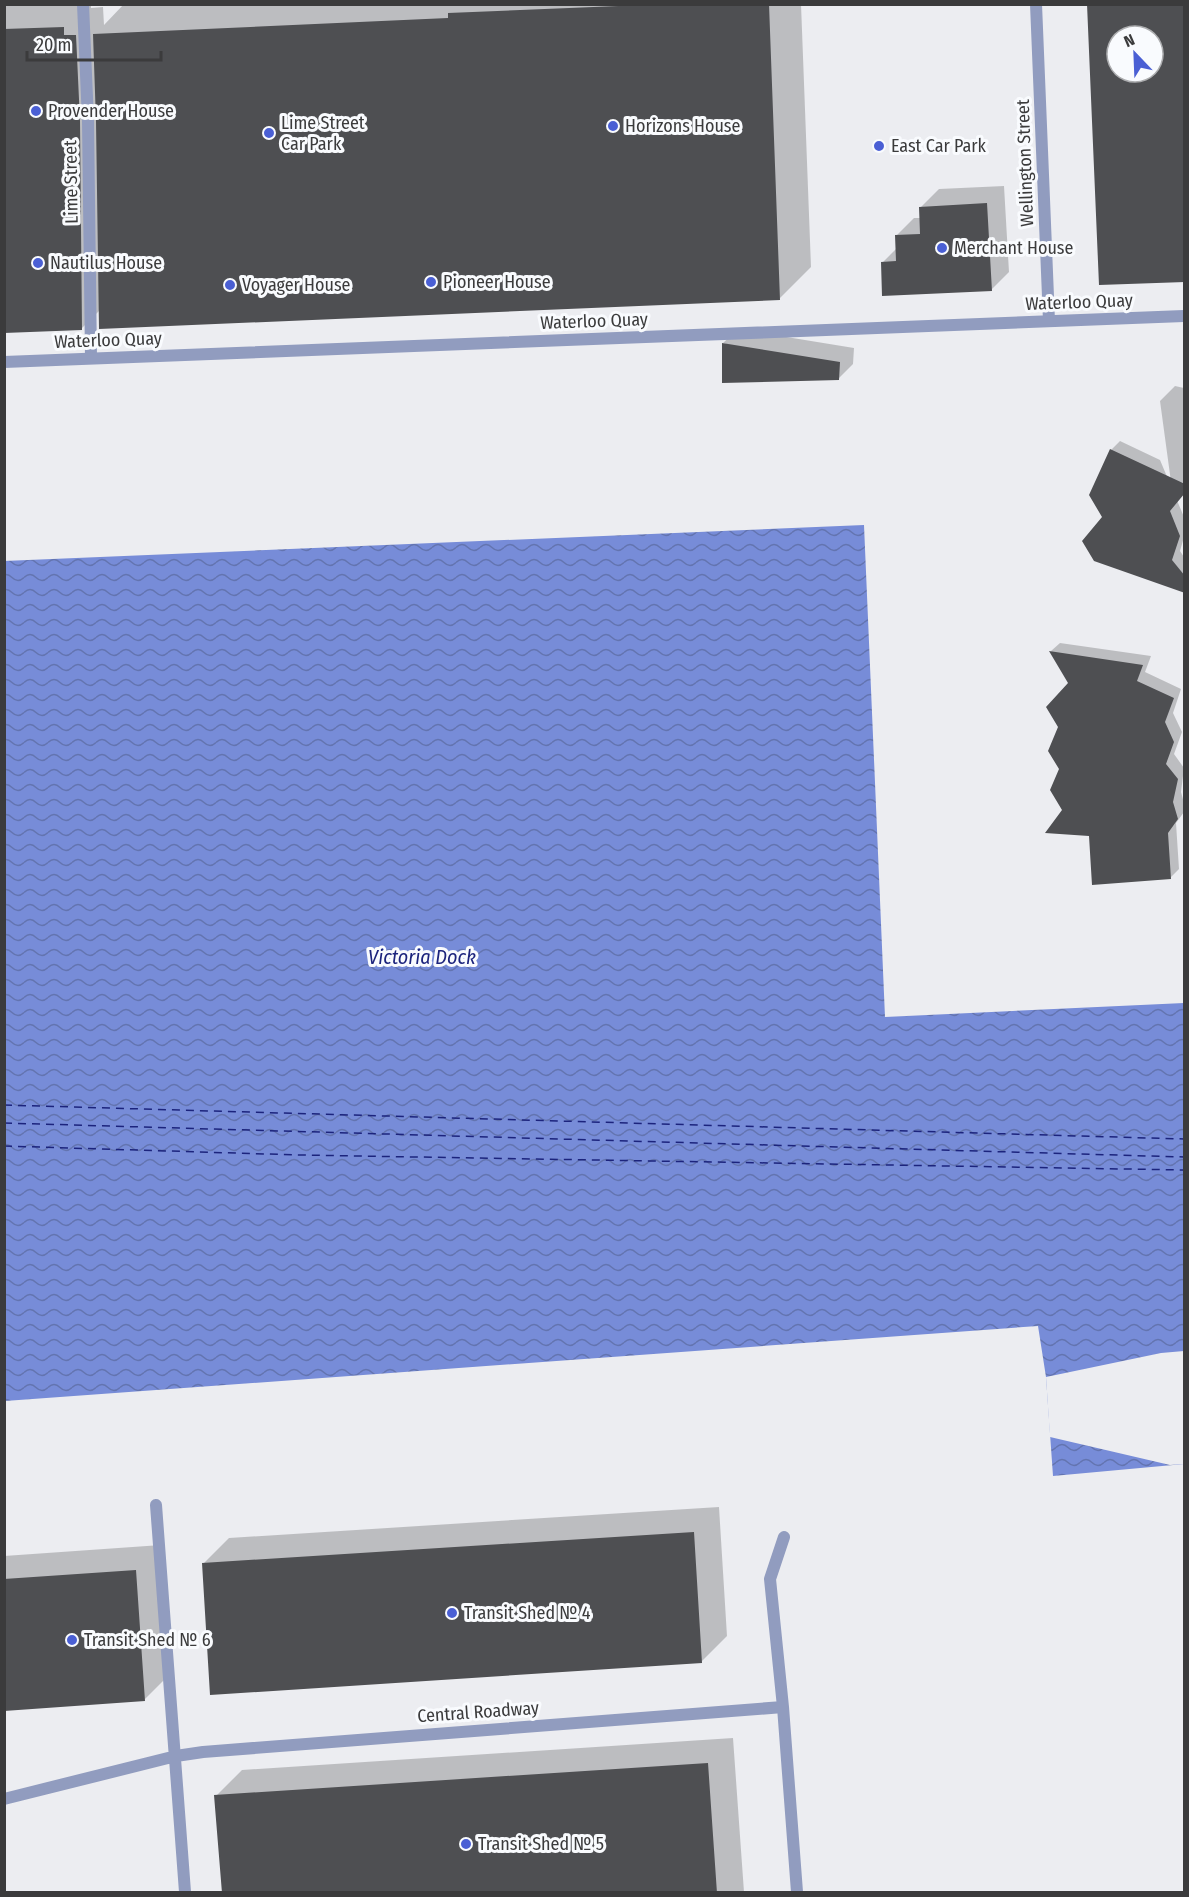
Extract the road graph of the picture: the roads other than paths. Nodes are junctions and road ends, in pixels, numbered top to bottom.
1 (84, 4) edge
2 (1036, 4) edge
3 (1185, 316) edge
4 (1049, 321) junction
5 (91, 358) junction
6 (4, 362) edge
7 (156, 1504) dead end
8 (784, 1538) dead end
9 (783, 1707) junction
10 (176, 1756) junction
11 (4, 1799) edge
12 (185, 1893) edge
13 (797, 1893) edge

1 - 5 street, Lime Street
2 - 4 street, Wellington Street
3 - 4 street, Waterloo Quay
4 - 5 street, Waterloo Quay
5 - 6 street, Waterloo Quay
7 - 10 street
8 - 9 street
9 - 10 street, Central Roadway
9 - 13 street
10 - 11 street, Central Roadway
10 - 12 street

